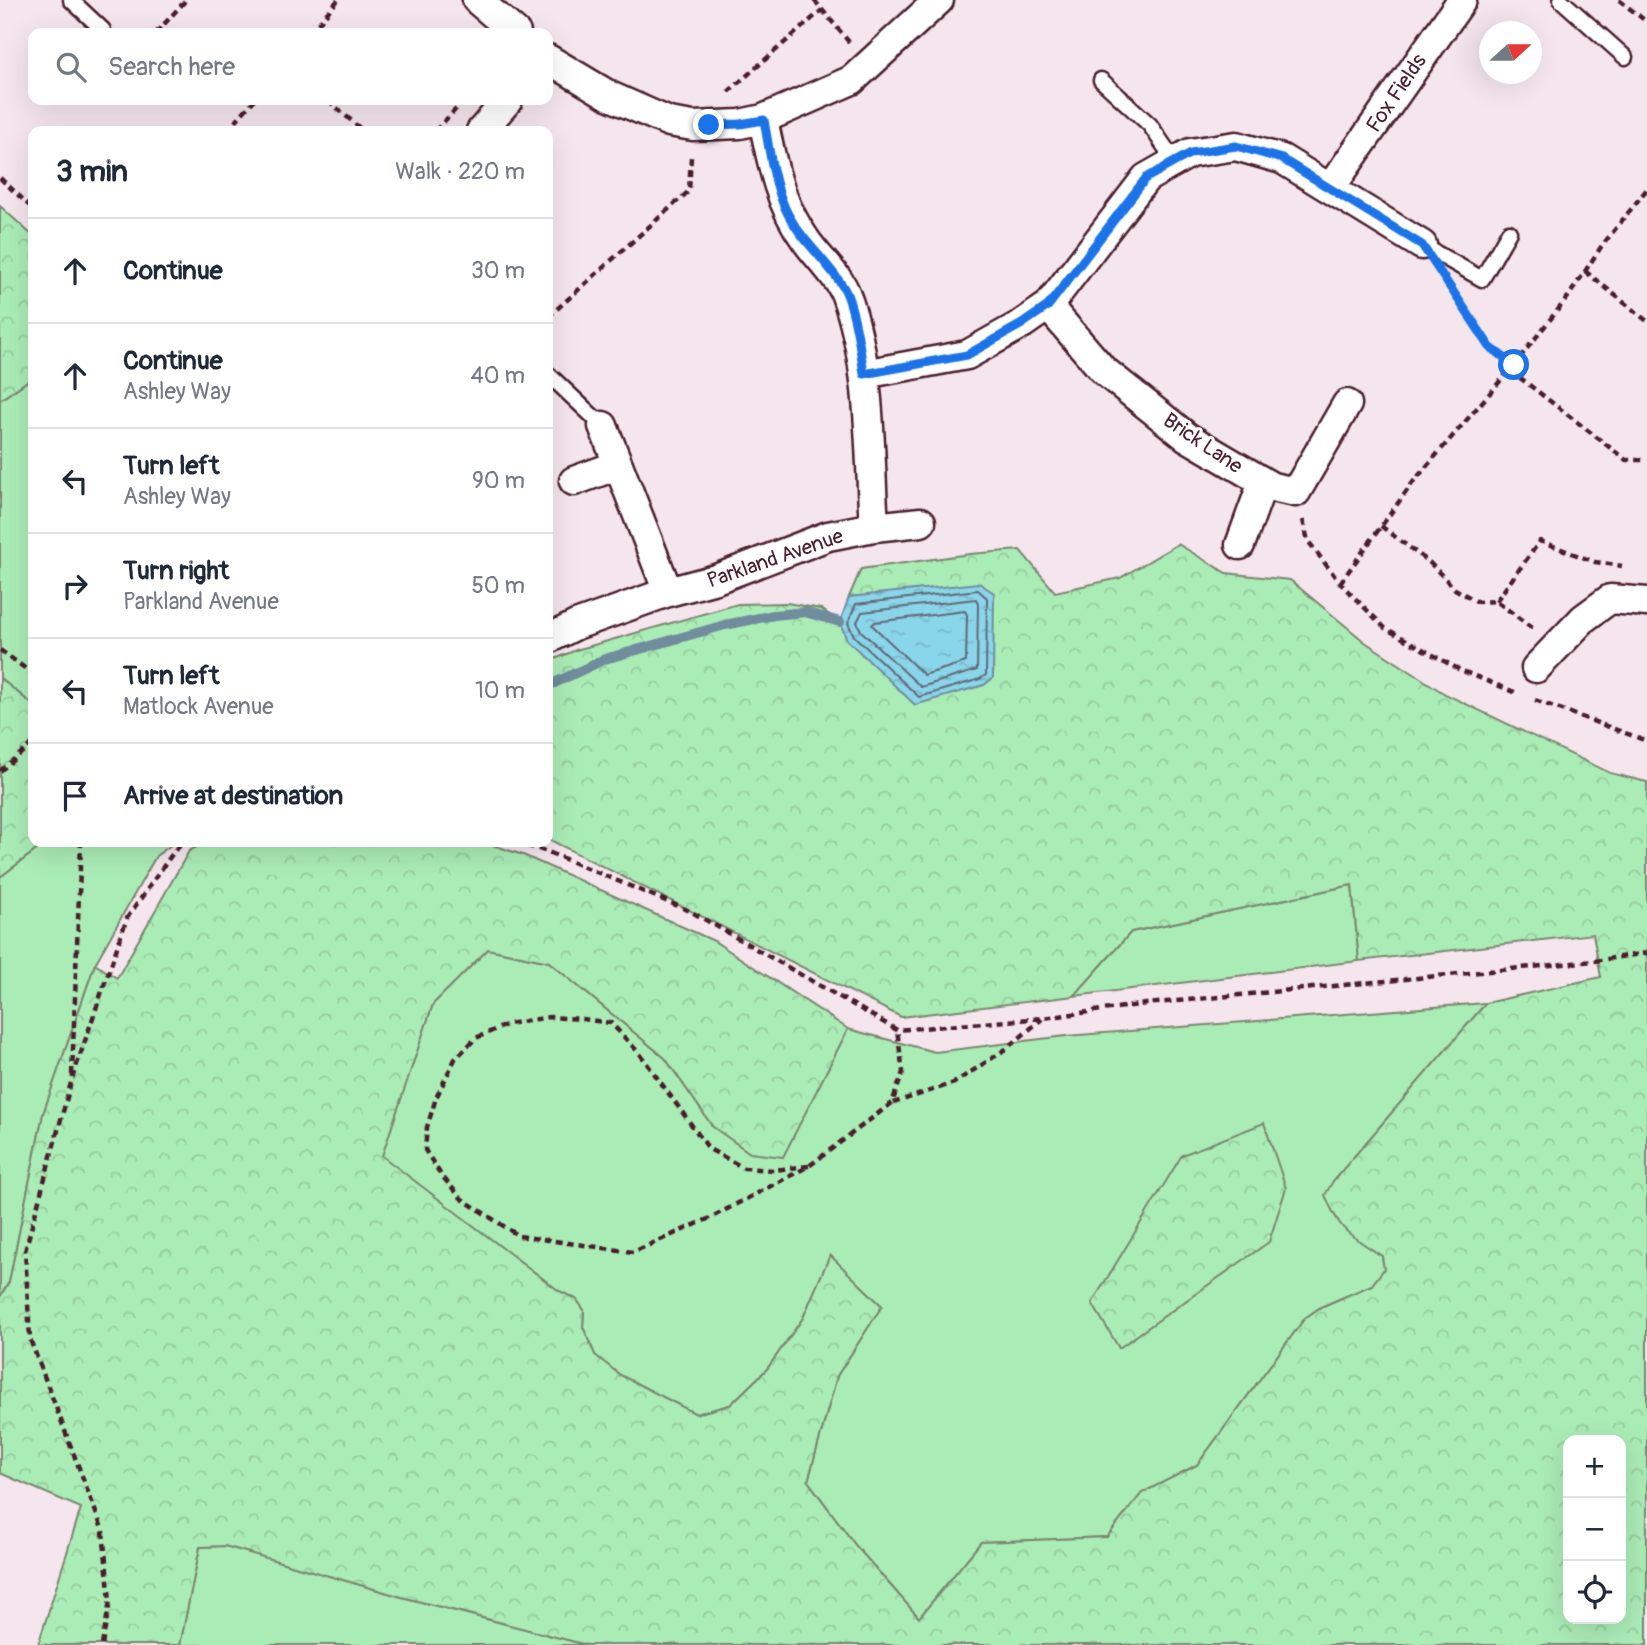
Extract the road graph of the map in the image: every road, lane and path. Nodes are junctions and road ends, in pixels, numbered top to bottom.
1 (71, 0) edge
2 (186, 0) edge
3 (338, 0) edge
4 (477, 0) edge
5 (814, 0) edge
6 (939, 0) edge
7 (1462, 0) edge
8 (1561, 0) edge
9 (1619, 0) edge
10 (822, 10) junction
11 (1647, 22) edge
12 (101, 28) edge
13 (161, 28) edge
14 (314, 28) edge
15 (510, 28) edge
16 (1625, 57) dead end
17 (553, 62) edge
18 (869, 65) junction
19 (1101, 80) dead end
20 (250, 105) edge
21 (334, 105) edge
22 (504, 105) edge
23 (457, 108) dead end
24 (764, 120) junction
25 (709, 125) junction
26 (231, 126) edge
27 (357, 126) edge
28 (440, 126) edge
29 (485, 126) edge
30 (1175, 162) junction
31 (0, 178) edge
32 (1331, 187) junction
33 (1647, 189) edge
34 (689, 191) dead end
35 (28, 204) edge
36 (1509, 232) dead end
37 (1422, 245) joint
38 (1585, 271) junction
39 (1449, 286) dead end
40 (1048, 306) junction
41 (553, 313) edge
42 (1647, 321) edge
43 (1514, 365) junction
44 (1510, 370) junction
45 (864, 374) junction
46 (553, 379) edge
47 (1348, 404) dead end
48 (603, 426) joint
49 (1647, 460) edge
50 (618, 465) junction
51 (574, 481) dead end
52 (1263, 482) junction
53 (1296, 492) junction
54 (920, 522) dead end
55 (1381, 526) junction
56 (874, 527) junction
57 (1240, 545) dead end
58 (1634, 567) dead end
59 (1340, 583) junction
60 (668, 592) junction
61 (1496, 601) junction
62 (1647, 602) edge
63 (553, 636) edge
64 (1557, 646) junction
65 (0, 650) edge
66 (1536, 668) dead end
67 (28, 670) edge
68 (1647, 741) edge
69 (28, 747) edge
70 (0, 771) edge
71 (81, 847) edge
72 (179, 847) edge
73 (532, 847) edge
74 (1647, 953) edge
75 (1044, 1018) junction
76 (897, 1030) junction
77 (72, 1079) junction
78 (892, 1103) junction
79 (809, 1166) junction
80 (102, 1645) edge

1 - 12 lane
2 - 13 path
3 - 14 path
4 - 15 street
5 - 10 path
6 - 18 street
7 - 32 street, Fox Fields
8 - 16 lane
9 - 11 path
10 - 18 path
10 - 25 path
17 - 25 street
18 - 24 street
19 - 30 lane
20 - 26 path
21 - 27 path
22 - 29 street
23 - 28 path
24 - 25 street
24 - 45 street
30 - 32 street
30 - 40 street
31 - 35 path
32 - 37 street
33 - 38 path
34 - 41 path
36 - 37 lane
38 - 42 path
38 - 43 path
39 - 43 path
40 - 45 street
40 - 52 street, Brick Lane
43 - 44 path
44 - 49 path
44 - 55 path
45 - 56 street
46 - 48 lane
47 - 53 street
48 - 50 street
50 - 51 street
50 - 60 street
52 - 53 street, Brick Lane
52 - 57 street
53 - 59 path
54 - 56 street, Parkland Avenue
55 - 59 path
55 - 61 path
56 - 60 street, Parkland Avenue
58 - 61 path
59 - 68 path
60 - 63 street, Parkland Avenue
61 - 64 path
62 - 64 street
64 - 66 street
65 - 67 path
69 - 70 path
71 - 77 path
72 - 77 path
73 - 76 path
74 - 75 path
75 - 76 path
75 - 78 path
76 - 78 path
77 - 80 path
78 - 79 path
79 - 79 path

